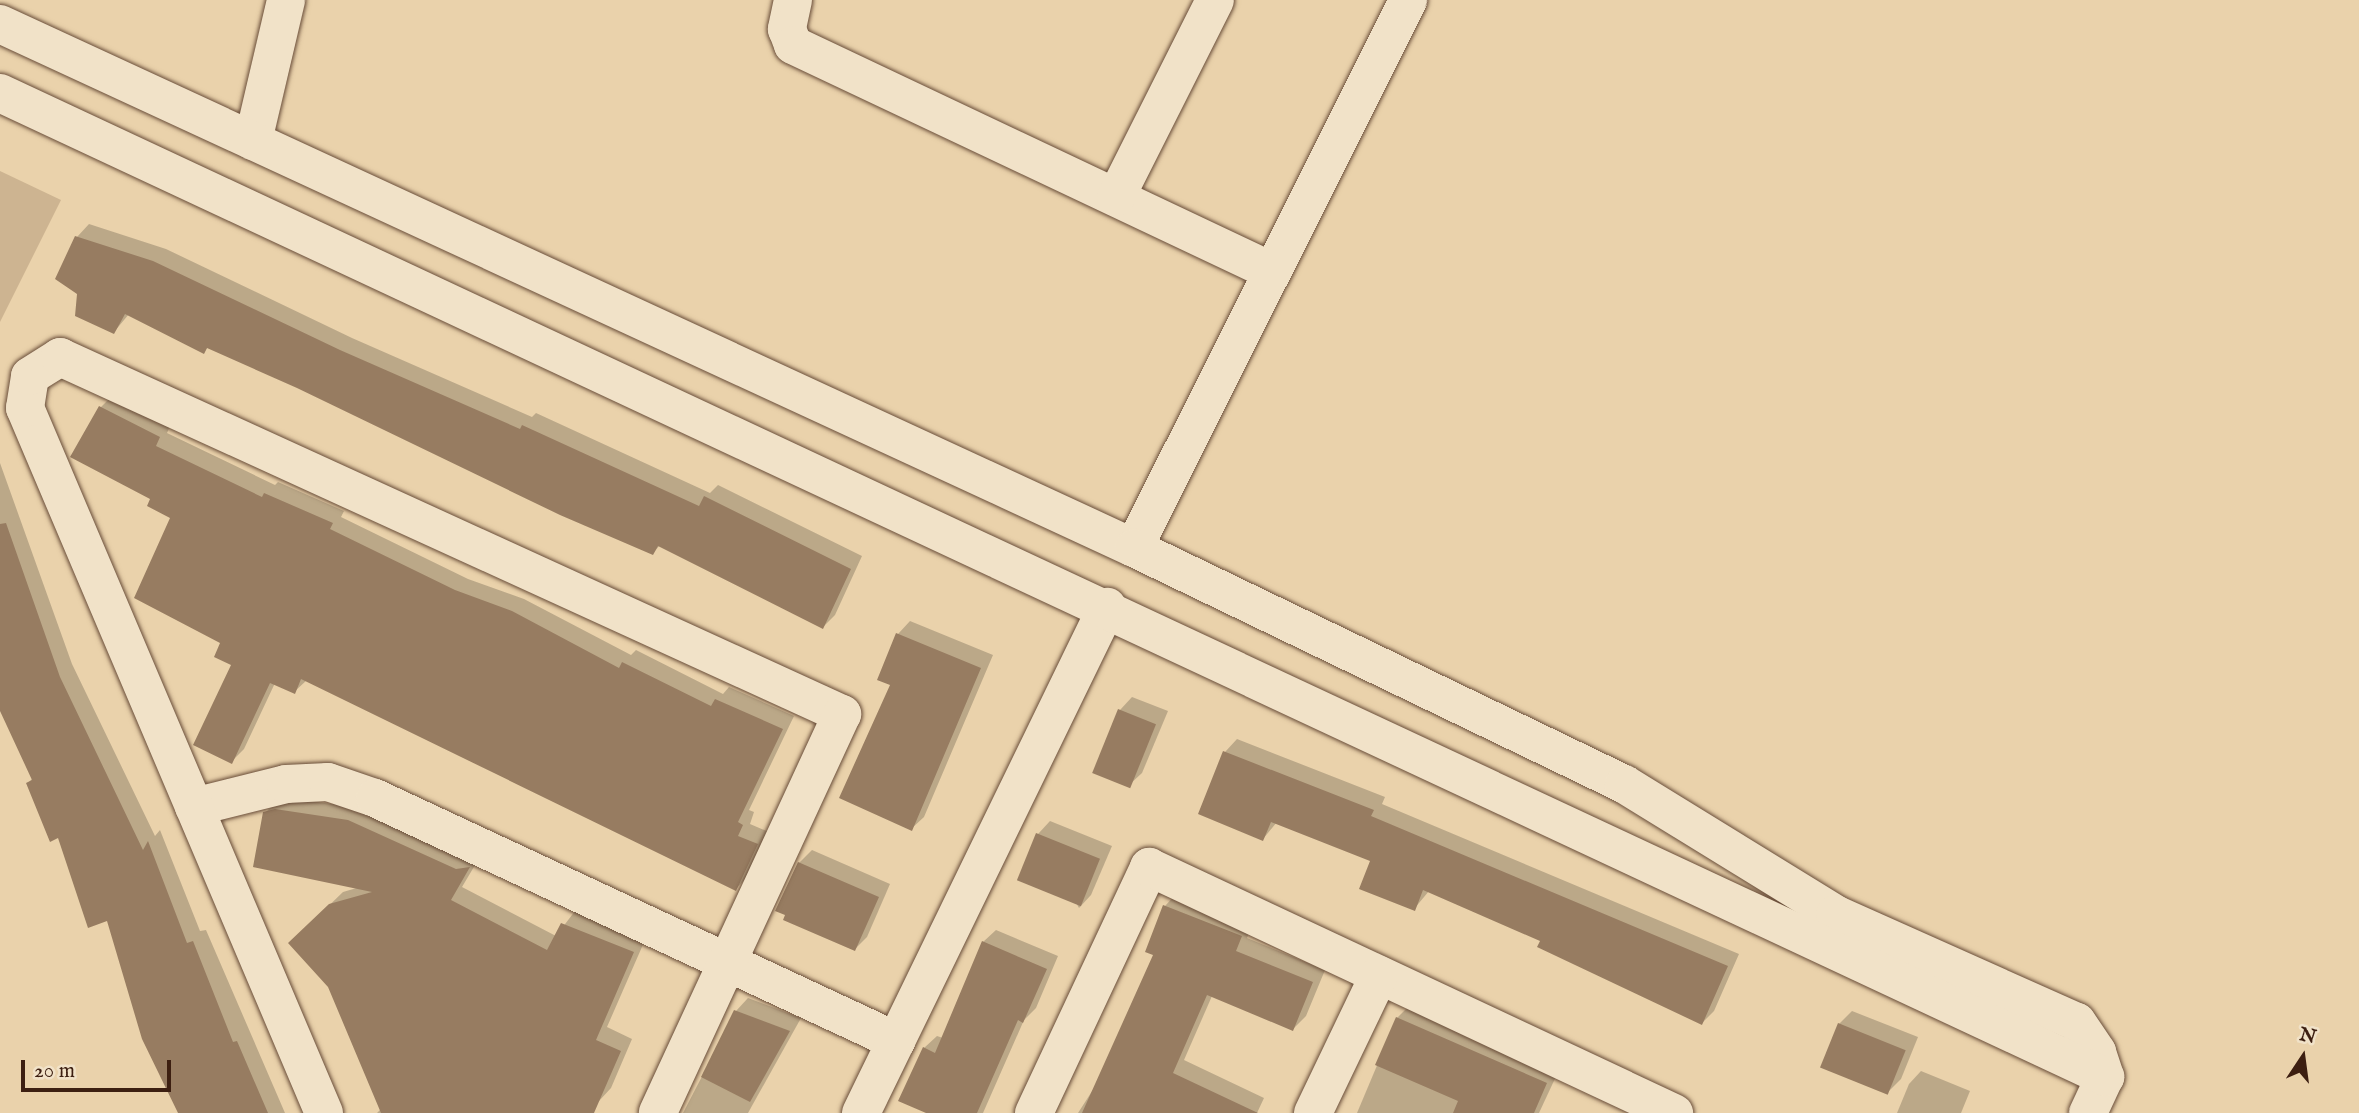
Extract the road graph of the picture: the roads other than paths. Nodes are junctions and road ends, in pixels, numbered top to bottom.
1 (286, 0) edge
2 (793, 0) edge
3 (1215, 0) edge
4 (1408, 0) edge
5 (0, 24) edge
6 (0, 93) edge
7 (253, 141) junction
8 (1116, 197) junction
9 (1271, 271) junction
10 (1134, 548) junction
11 (1107, 607) junction
12 (194, 807) junction
13 (728, 963) junction
14 (1379, 975) junction
15 (896, 1041) junction
16 (2105, 1077) junction
17 (1607, 1099) edge
18 (324, 1113) edge
19 (658, 1113) edge
20 (861, 1113) edge
21 (1034, 1113) edge
22 (1313, 1113) edge
23 (1674, 1113) edge
24 (2088, 1113) edge

1 - 7 street
2 - 8 street
3 - 8 street
4 - 9 street
5 - 7 street
6 - 11 street
7 - 10 street
8 - 9 street
9 - 10 street
10 - 16 street
11 - 15 street
11 - 16 street
12 - 13 street
12 - 13 street
12 - 18 street
13 - 15 street
13 - 19 street
14 - 17 street
14 - 21 street
14 - 22 street
15 - 20 street
16 - 24 street
17 - 23 street

